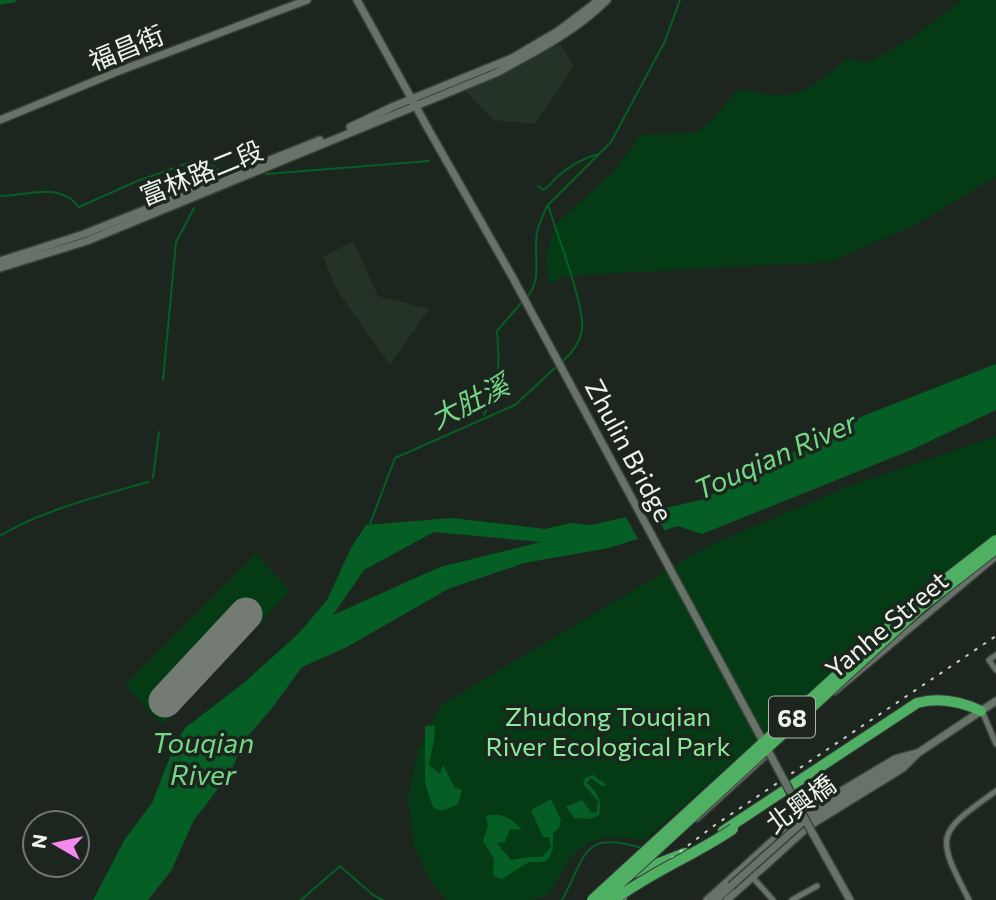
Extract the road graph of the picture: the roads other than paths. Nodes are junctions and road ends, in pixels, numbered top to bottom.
1 (307, 0) edge
2 (357, 0) edge
3 (599, 0) edge
4 (607, 0) edge
5 (414, 102) junction
6 (0, 120) edge
7 (36, 254) junction
8 (0, 261) edge
9 (0, 268) edge
10 (996, 540) edge
11 (996, 549) edge
12 (996, 557) edge
13 (996, 655) edge
14 (996, 670) edge
15 (996, 701) edge
16 (981, 711) junction
17 (996, 744) edge
18 (918, 752) junction
19 (803, 780) junction
20 (996, 791) edge
21 (676, 811) dead end
22 (805, 820) junction
23 (743, 867) junction
24 (752, 877) junction
25 (817, 886) dead end
26 (585, 900) edge
27 (592, 900) edge
28 (603, 900) edge
29 (614, 900) edge
30 (707, 900) edge
31 (716, 900) edge
32 (727, 900) edge
33 (773, 900) edge
34 (792, 900) edge
35 (850, 900) edge
36 (969, 900) edge

1 - 6 main road, 福昌街
2 - 5 main road, Zhulin Bridge
3 - 5 main road
4 - 5 main road
5 - 7 main road, 富林路二段
5 - 22 main road, Zhulin Bridge, bridge
7 - 8 main road, 富林路二段
7 - 9 main road, 富林路二段
10 - 27 highway, 68, bridge
11 - 28 highway, 68, bridge
12 - 21 street, Yanhe Street
13 - 14 street
15 - 16 main road
16 - 17 street
16 - 18 main road
16 - 19 highway
18 - 22 main road, 北興橋
18 - 22 main road
18 - 22 main road
19 - 26 highway, bridge
19 - 29 highway, bridge
20 - 36 street
22 - 23 main road
22 - 24 main road
22 - 31 main road, 北興橋, bridge
22 - 35 main road, Zhulin Bridge, bridge
23 - 24 street
23 - 30 main road
24 - 32 main road
24 - 33 street
25 - 34 street

